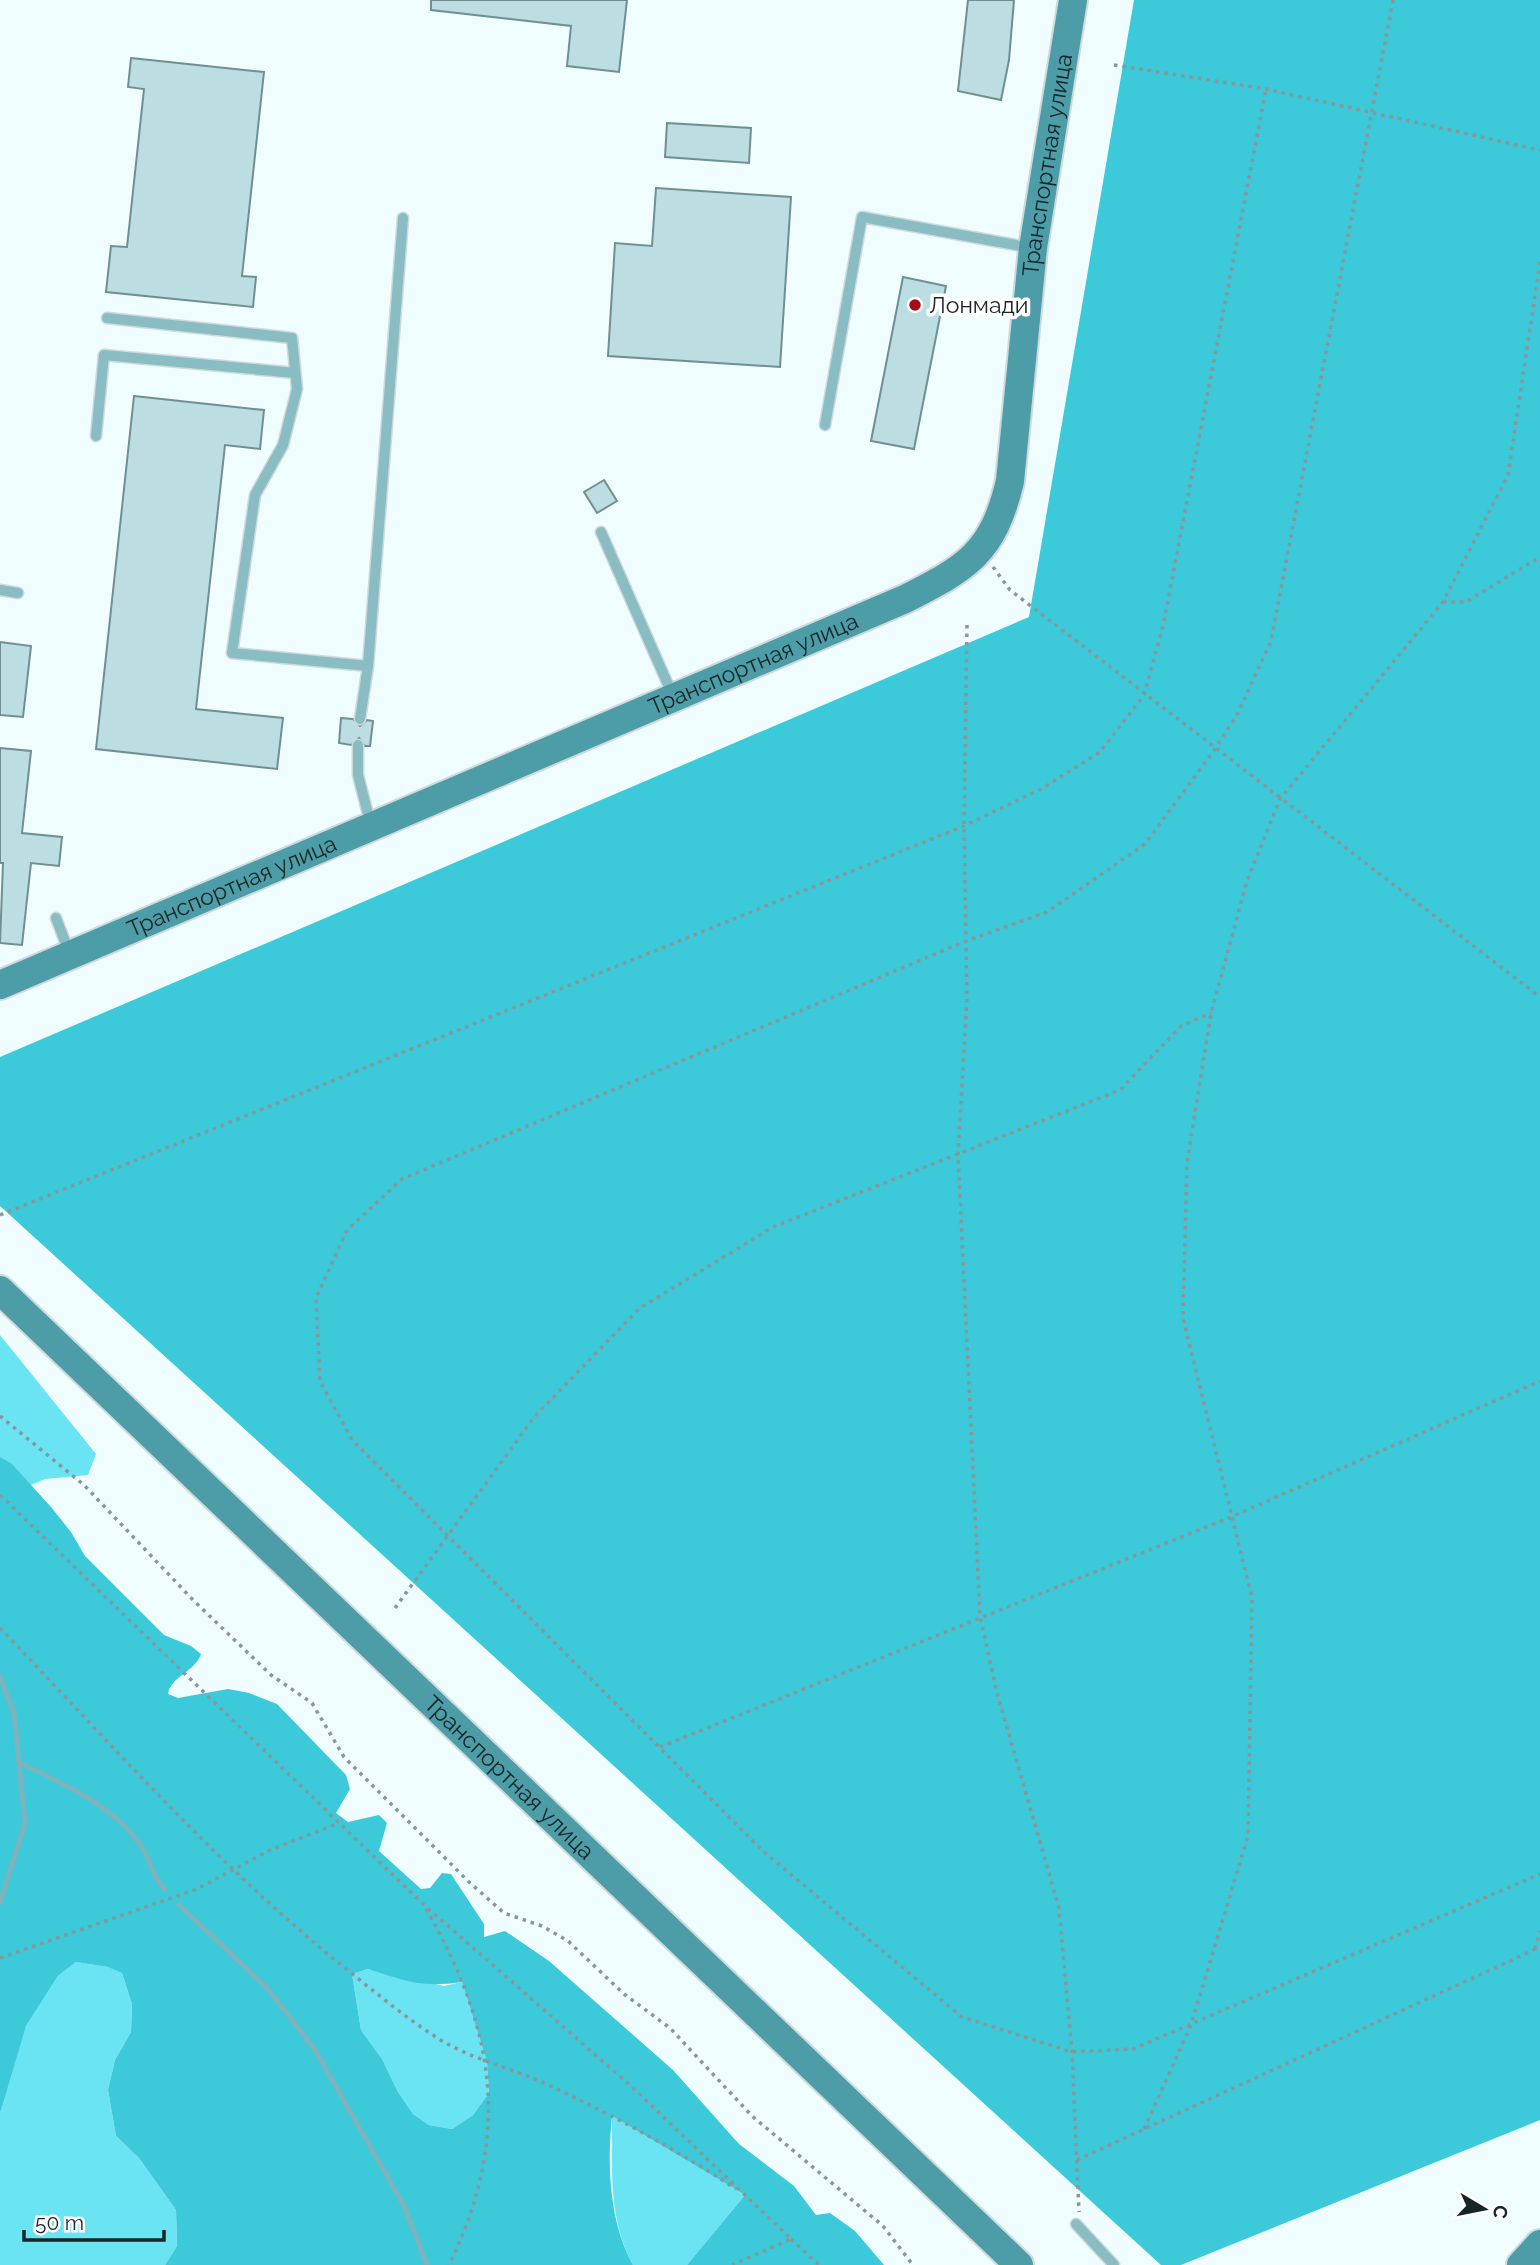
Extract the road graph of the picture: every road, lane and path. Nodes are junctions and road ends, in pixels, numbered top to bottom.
1 (1073, 0) edge
2 (1393, 0) edge
3 (1114, 65) dead end
4 (1266, 89) junction
5 (1373, 113) junction
6 (1540, 150) edge
7 (403, 218) dead end
8 (1033, 248) junction
9 (1540, 262) edge
10 (107, 318) dead end
11 (295, 373) junction
12 (825, 425) dead end
13 (96, 436) dead end
14 (601, 532) dead end
15 (981, 552) junction
16 (1540, 557) edge
17 (0, 590) edge
18 (18, 593) dead end
19 (1443, 603) junction
20 (967, 625) dead end
21 (368, 666) junction
22 (1144, 695) junction
23 (673, 696) junction
24 (360, 719) dead end
25 (358, 745) dead end
26 (1215, 750) junction
27 (1280, 799) junction
28 (372, 826) junction
29 (964, 826) junction
30 (56, 918) dead end
31 (966, 941) junction
32 (71, 956) junction
33 (0, 985) edge
34 (1540, 998) edge
35 (1211, 1013) junction
36 (958, 1154) junction
37 (0, 1215) edge
38 (0, 1290) edge
39 (1540, 1381) edge
40 (0, 1416) edge
41 (0, 1495) edge
42 (1231, 1517) junction
43 (448, 1535) junction
44 (395, 1608) dead end
45 (980, 1616) junction
46 (0, 1629) edge
47 (660, 1747) junction
48 (339, 1823) junction
49 (234, 1870) junction
50 (1540, 1874) edge
51 (423, 1904) junction
52 (1540, 1931) edge
53 (1538, 1948) edge
54 (0, 1958) edge
55 (1191, 2025) junction
56 (1072, 2052) junction
57 (487, 2062) junction
58 (1144, 2129) junction
59 (1077, 2160) junction
60 (745, 2195) junction
61 (1076, 2224) joint
62 (792, 2239) junction
63 (1540, 2244) edge
64 (449, 2265) edge
65 (732, 2265) edge
66 (819, 2265) edge
67 (913, 2265) edge
68 (1019, 2265) edge
69 (1114, 2265) edge
70 (1521, 2265) edge

1 - 8 street, Транспортная улица
2 - 5 path
3 - 4 path
4 - 5 path
4 - 22 path
5 - 6 path
5 - 26 path
7 - 21 lane
8 - 12 lane
8 - 15 street, Транспортная улица
9 - 19 path
10 - 11 lane
11 - 13 lane
11 - 21 lane
14 - 23 lane
15 - 22 path
15 - 23 street, Транспортная улица
16 - 19 path
17 - 18 lane
19 - 27 path
20 - 29 path
21 - 24 lane
22 - 26 path
22 - 29 path
23 - 28 street, Транспортная улица
25 - 28 lane
26 - 27 path
26 - 31 path
27 - 34 path
27 - 35 path
28 - 32 street, Транспортная улица
29 - 31 path
29 - 37 path
30 - 32 lane
31 - 36 path
31 - 43 path
32 - 33 street, Транспортная улица
35 - 36 path
35 - 42 path
36 - 43 path
36 - 45 path
38 - 68 street, Транспортная улица
39 - 42 path
40 - 67 path
41 - 48 path
42 - 45 path
42 - 55 path
43 - 44 path
43 - 47 path
45 - 47 path
45 - 56 path
46 - 49 path
47 - 56 path
48 - 49 path
48 - 51 path
49 - 54 path
49 - 57 path
50 - 55 path
51 - 57 path
51 - 60 path
52 - 53 path
53 - 58 path
55 - 56 path
55 - 58 path
56 - 59 path
57 - 60 path
57 - 64 path
58 - 59 path
59 - 61 path
60 - 62 path
61 - 69 lane
62 - 65 path
62 - 66 path
63 - 70 street

